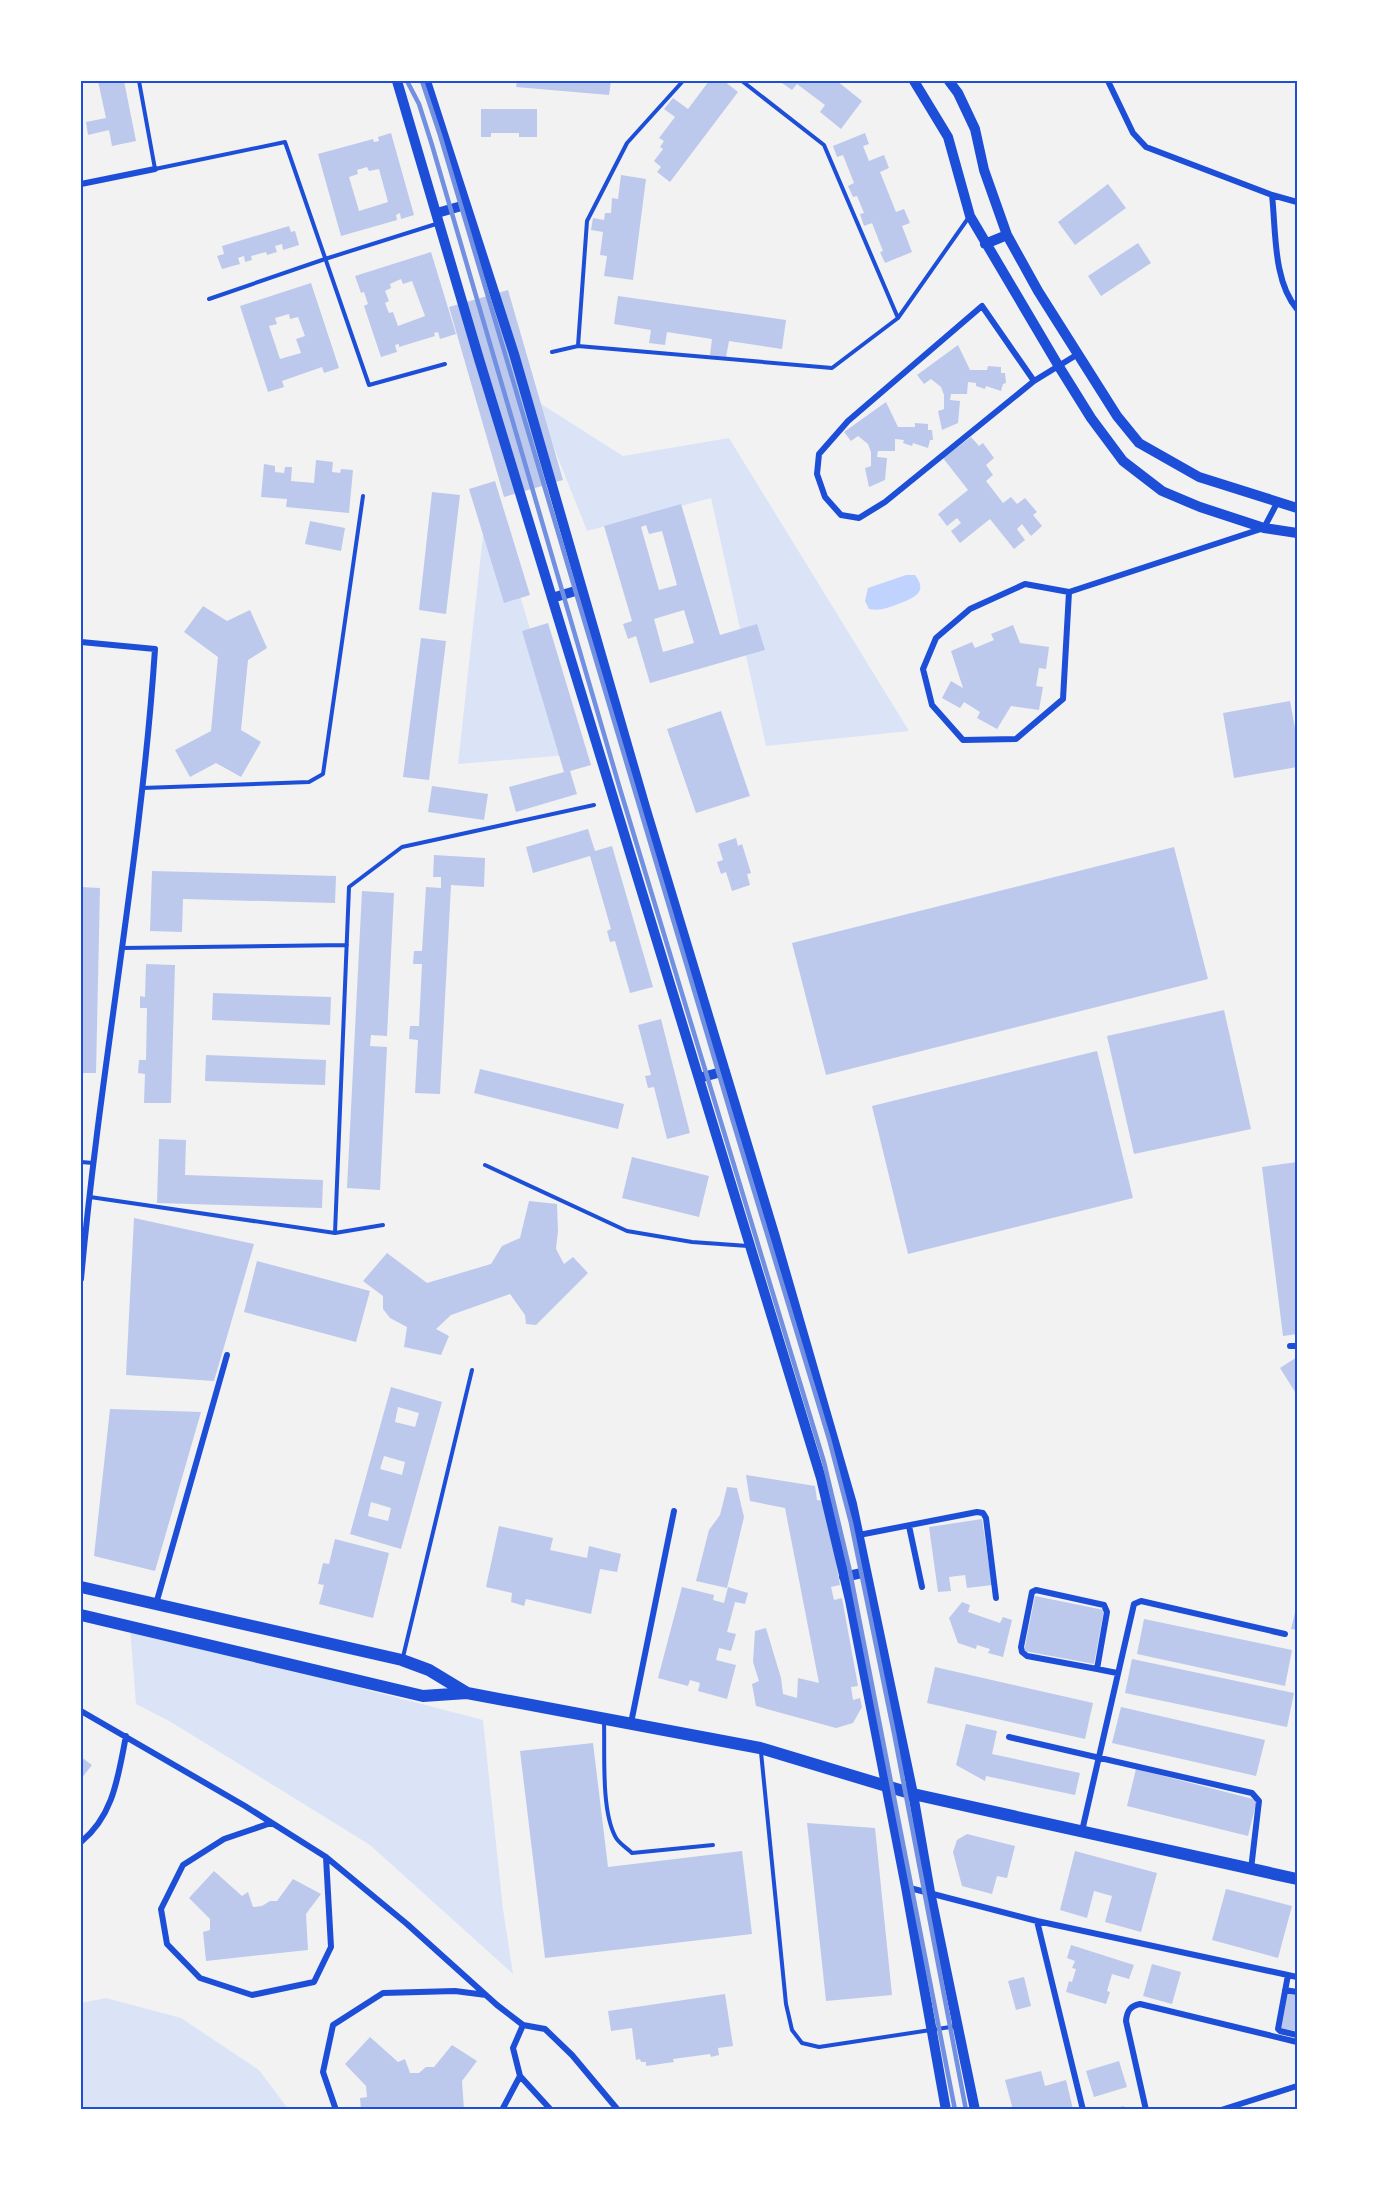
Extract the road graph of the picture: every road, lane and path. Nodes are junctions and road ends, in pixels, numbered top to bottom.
1 (139, 81) edge
2 (398, 81) edge
3 (426, 81) edge
4 (683, 81) edge
5 (742, 81) edge
6 (914, 81) edge
7 (949, 81) edge
8 (1108, 81) edge
9 (155, 169) junction
10 (81, 184) edge
11 (1272, 195) junction
12 (1297, 202) edge
13 (465, 205) junction
14 (970, 216) junction
15 (439, 218) junction
16 (1007, 235) junction
17 (985, 244) junction
18 (325, 259) junction
19 (209, 300) dead end
20 (1297, 309) edge
21 (898, 318) junction
22 (578, 346) junction
23 (552, 352) dead end
24 (1078, 354) junction
25 (445, 364) dead end
26 (1058, 365) junction
27 (1034, 381) junction
28 (363, 496) dead end
29 (1277, 503) junction
30 (1297, 508) edge
31 (1264, 528) junction
32 (1297, 533) edge
33 (582, 589) junction
34 (1069, 592) junction
35 (552, 598) junction
36 (81, 642) edge
37 (141, 788) junction
38 (594, 805) dead end
39 (347, 945) junction
40 (122, 948) junction
41 (725, 1071) junction
42 (699, 1078) junction
43 (81, 1162) edge
44 (93, 1163) junction
45 (485, 1165) dead end
46 (88, 1197) junction
47 (382, 1225) dead end
48 (335, 1233) junction
49 (750, 1247) junction
50 (81, 1279) edge
51 (227, 1355) dead end
52 (472, 1370) dead end
53 (674, 1511) dead end
54 (909, 1526) junction
55 (859, 1535) junction
56 (866, 1572) junction
57 (844, 1577) junction
58 (81, 1587) edge
59 (921, 1587) dead end
60 (996, 1598) dead end
61 (156, 1604) junction
62 (81, 1615) edge
63 (1285, 1634) dead end
64 (402, 1660) junction
65 (1097, 1669) junction
66 (1117, 1673) junction
67 (467, 1693) junction
68 (81, 1711) edge
69 (604, 1719) junction
70 (630, 1724) junction
71 (126, 1736) junction
72 (1009, 1737) dead end
73 (760, 1748) junction
74 (1097, 1756) junction
75 (885, 1786) junction
76 (913, 1794) junction
77 (271, 1823) junction
78 (1082, 1831) junction
79 (81, 1842) edge
80 (713, 1845) dead end
81 (326, 1857) junction
82 (1251, 1869) junction
83 (1297, 1879) edge
84 (906, 1887) junction
85 (930, 1892) junction
86 (1037, 1921) junction
87 (1288, 1975) junction
88 (1297, 1977) edge
89 (1285, 1990) junction
90 (1297, 1992) edge
91 (486, 1995) junction
92 (523, 2025) junction
93 (958, 2026) junction
94 (932, 2031) junction
95 (1297, 2035) edge
96 (1297, 2042) edge
97 (520, 2076) junction
98 (1297, 2086) edge
99 (1231, 2108) edge
100 (336, 2110) edge
101 (502, 2110) edge
102 (551, 2110) edge
103 (618, 2110) edge
104 (946, 2110) edge
105 (975, 2110) edge
106 (1083, 2110) edge
107 (1146, 2110) edge
108 (1221, 2110) edge

1 - 9 lane
2 - 15 street
3 - 13 street
4 - 22 lane
5 - 21 lane
6 - 14 street
7 - 16 street
8 - 11 street
9 - 10 street
9 - 18 lane
11 - 12 street
11 - 20 street
13 - 15 street
13 - 33 street
14 - 17 street
14 - 21 lane
15 - 18 lane
15 - 35 street
16 - 17 street
16 - 24 street
17 - 26 street
18 - 19 lane
18 - 25 lane
21 - 22 lane
22 - 23 lane
24 - 26 street
24 - 29 street
26 - 27 street
26 - 31 street
27 - 27 street
28 - 37 lane
29 - 30 street
29 - 31 street
31 - 32 street
31 - 34 street
33 - 35 street
33 - 41 street
34 - 34 street
35 - 42 street
36 - 37 street
37 - 40 street
38 - 39 lane
39 - 40 lane
39 - 48 lane
40 - 44 street
41 - 42 street
41 - 55 street
42 - 49 street
43 - 44 lane
44 - 46 street
45 - 49 lane
46 - 48 lane
46 - 50 street
47 - 48 lane
49 - 57 street
51 - 61 street
52 - 64 lane
53 - 70 street
54 - 55 street
54 - 59 street
54 - 60 street
55 - 56 street
56 - 57 street
56 - 76 street
57 - 75 street
58 - 61 main road
61 - 64 main road
62 - 67 main road
63 - 66 street
64 - 67 main road
65 - 65 street
65 - 66 street
66 - 74 street
67 - 69 main road
68 - 71 street
69 - 70 main road
69 - 80 lane
70 - 73 main road
71 - 77 street
71 - 79 street
72 - 74 street
73 - 75 main road
73 - 94 lane
74 - 78 street
74 - 82 street
75 - 76 main road
75 - 84 street
76 - 78 main road
76 - 85 street
77 - 81 street
77 - 81 street
78 - 82 main road
81 - 91 street
82 - 83 main road
84 - 85 street
84 - 94 street
85 - 86 street
85 - 93 street
86 - 87 street
86 - 106 street
87 - 88 street
87 - 89 street
89 - 90 street
89 - 95 street
91 - 92 street
91 - 100 street
92 - 97 street
92 - 103 street
93 - 94 lane
93 - 105 street
94 - 104 street
96 - 107 street
97 - 101 street
97 - 102 street
98 - 99 street
99 - 108 street

